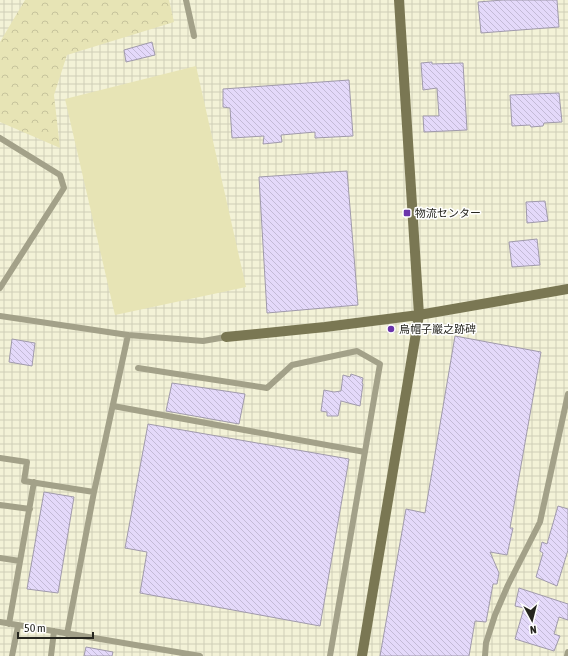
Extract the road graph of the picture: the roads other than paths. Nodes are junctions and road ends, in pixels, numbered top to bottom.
1 (186, 0) edge
2 (399, 0) edge
3 (194, 36) dead end
4 (0, 138) edge
5 (0, 288) edge
6 (568, 289) edge
7 (419, 315) junction
8 (0, 316) edge
9 (128, 335) junction
10 (226, 337) joint
11 (138, 368) dead end
12 (568, 394) edge
13 (113, 406) junction
14 (365, 452) junction
15 (0, 458) edge
16 (34, 482) junction
17 (94, 492) junction
18 (0, 505) edge
19 (30, 509) junction
20 (0, 558) edge
21 (20, 561) junction
22 (0, 622) edge
23 (9, 624) junction
24 (18, 626) junction
25 (54, 632) junction
26 (67, 634) junction
27 (568, 652) edge
28 (12, 656) edge
29 (51, 656) edge
30 (200, 656) edge
31 (330, 656) edge
32 (362, 656) edge
33 (485, 656) edge
34 (567, 656) edge

1 - 3 lane
2 - 7 street
4 - 5 lane
6 - 7 street
7 - 10 street
7 - 32 street
8 - 9 lane
9 - 10 lane
9 - 13 lane
11 - 14 lane
12 - 33 lane
13 - 14 lane
13 - 17 lane
14 - 31 lane
15 - 16 lane
16 - 17 lane
16 - 19 lane
17 - 26 lane
18 - 19 lane
19 - 21 lane
20 - 21 lane
21 - 23 lane
22 - 23 lane
23 - 24 lane
24 - 25 lane
24 - 28 lane
25 - 26 lane
25 - 29 lane
26 - 30 lane
27 - 34 lane

